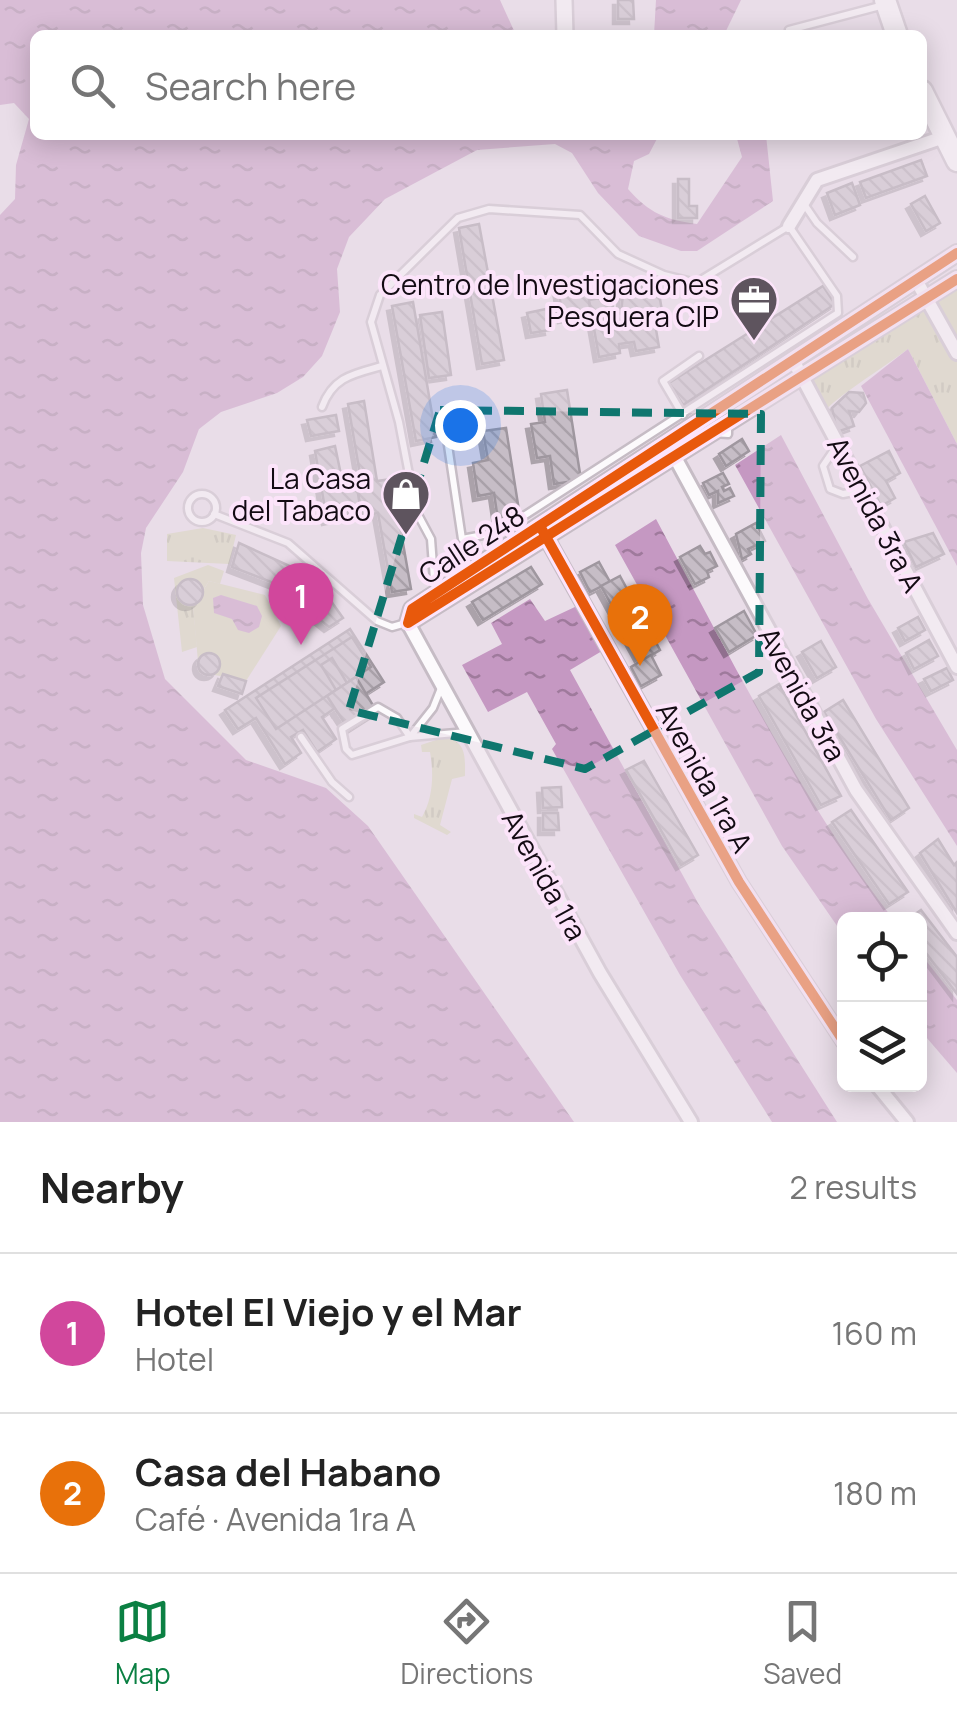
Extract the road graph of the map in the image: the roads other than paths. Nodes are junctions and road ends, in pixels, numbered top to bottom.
1 (564, 0) edge
2 (885, 2) edge
3 (566, 30) edge
4 (789, 30) dead end
5 (895, 30) edge
6 (927, 102) edge
7 (944, 138) junction
8 (957, 161) edge
9 (804, 203) junction
10 (789, 226) junction
11 (957, 253) edge
12 (853, 257) dead end
13 (957, 279) edge
14 (916, 280) junction
15 (927, 298) junction
16 (957, 353) edge
17 (699, 356) dead end
18 (793, 360) junction
19 (382, 366) junction
20 (802, 376) junction
21 (322, 408) dead end
22 (683, 414) junction
23 (446, 432) dead end
24 (839, 444) junction
25 (671, 450) junction
26 (864, 490) junction
27 (214, 514) junction
28 (543, 531) junction
29 (436, 594) junction
30 (408, 622) junction
31 (957, 668) edge
32 (441, 687) junction
33 (468, 732) junction
34 (410, 736) junction
35 (300, 737) dead end
36 (349, 797) dead end
37 (957, 933) edge
38 (837, 1031) edge
39 (883, 1092) edge
40 (691, 1122) edge
41 (907, 1122) edge

1 - 3 street
2 - 4 lane
2 - 5 highway
6 - 7 highway
7 - 8 highway
7 - 9 street
9 - 10 street
9 - 12 lane
10 - 19 lane
10 - 22 lane
11 - 14 street, Calle 248
13 - 15 street, Calle 248
14 - 15 street
14 - 18 street, Calle 248
15 - 16 street
15 - 20 street, Calle 248
17 - 22 lane
18 - 20 street, Avenida 3ra A
18 - 25 street, Calle 248
19 - 21 lane
19 - 29 lane
20 - 24 street, Avenida 3ra A
20 - 25 street, Calle 248
22 - 23 lane
24 - 26 street, Avenida 3ra A
24 - 26 lane
25 - 28 street, Calle 248
25 - 37 street, Avenida 3ra
26 - 31 street, Avenida 3ra A
27 - 27 lane
27 - 30 lane
28 - 29 street, Calle 248
28 - 30 street, Calle 248
28 - 38 street, Avenida 1ra A
29 - 30 street, Calle 248
30 - 32 street, Avenida 1ra
32 - 33 street, Avenida 1ra
32 - 34 lane
33 - 34 lane
33 - 40 street, Avenida 1ra
34 - 34 lane
35 - 36 lane
39 - 41 street

